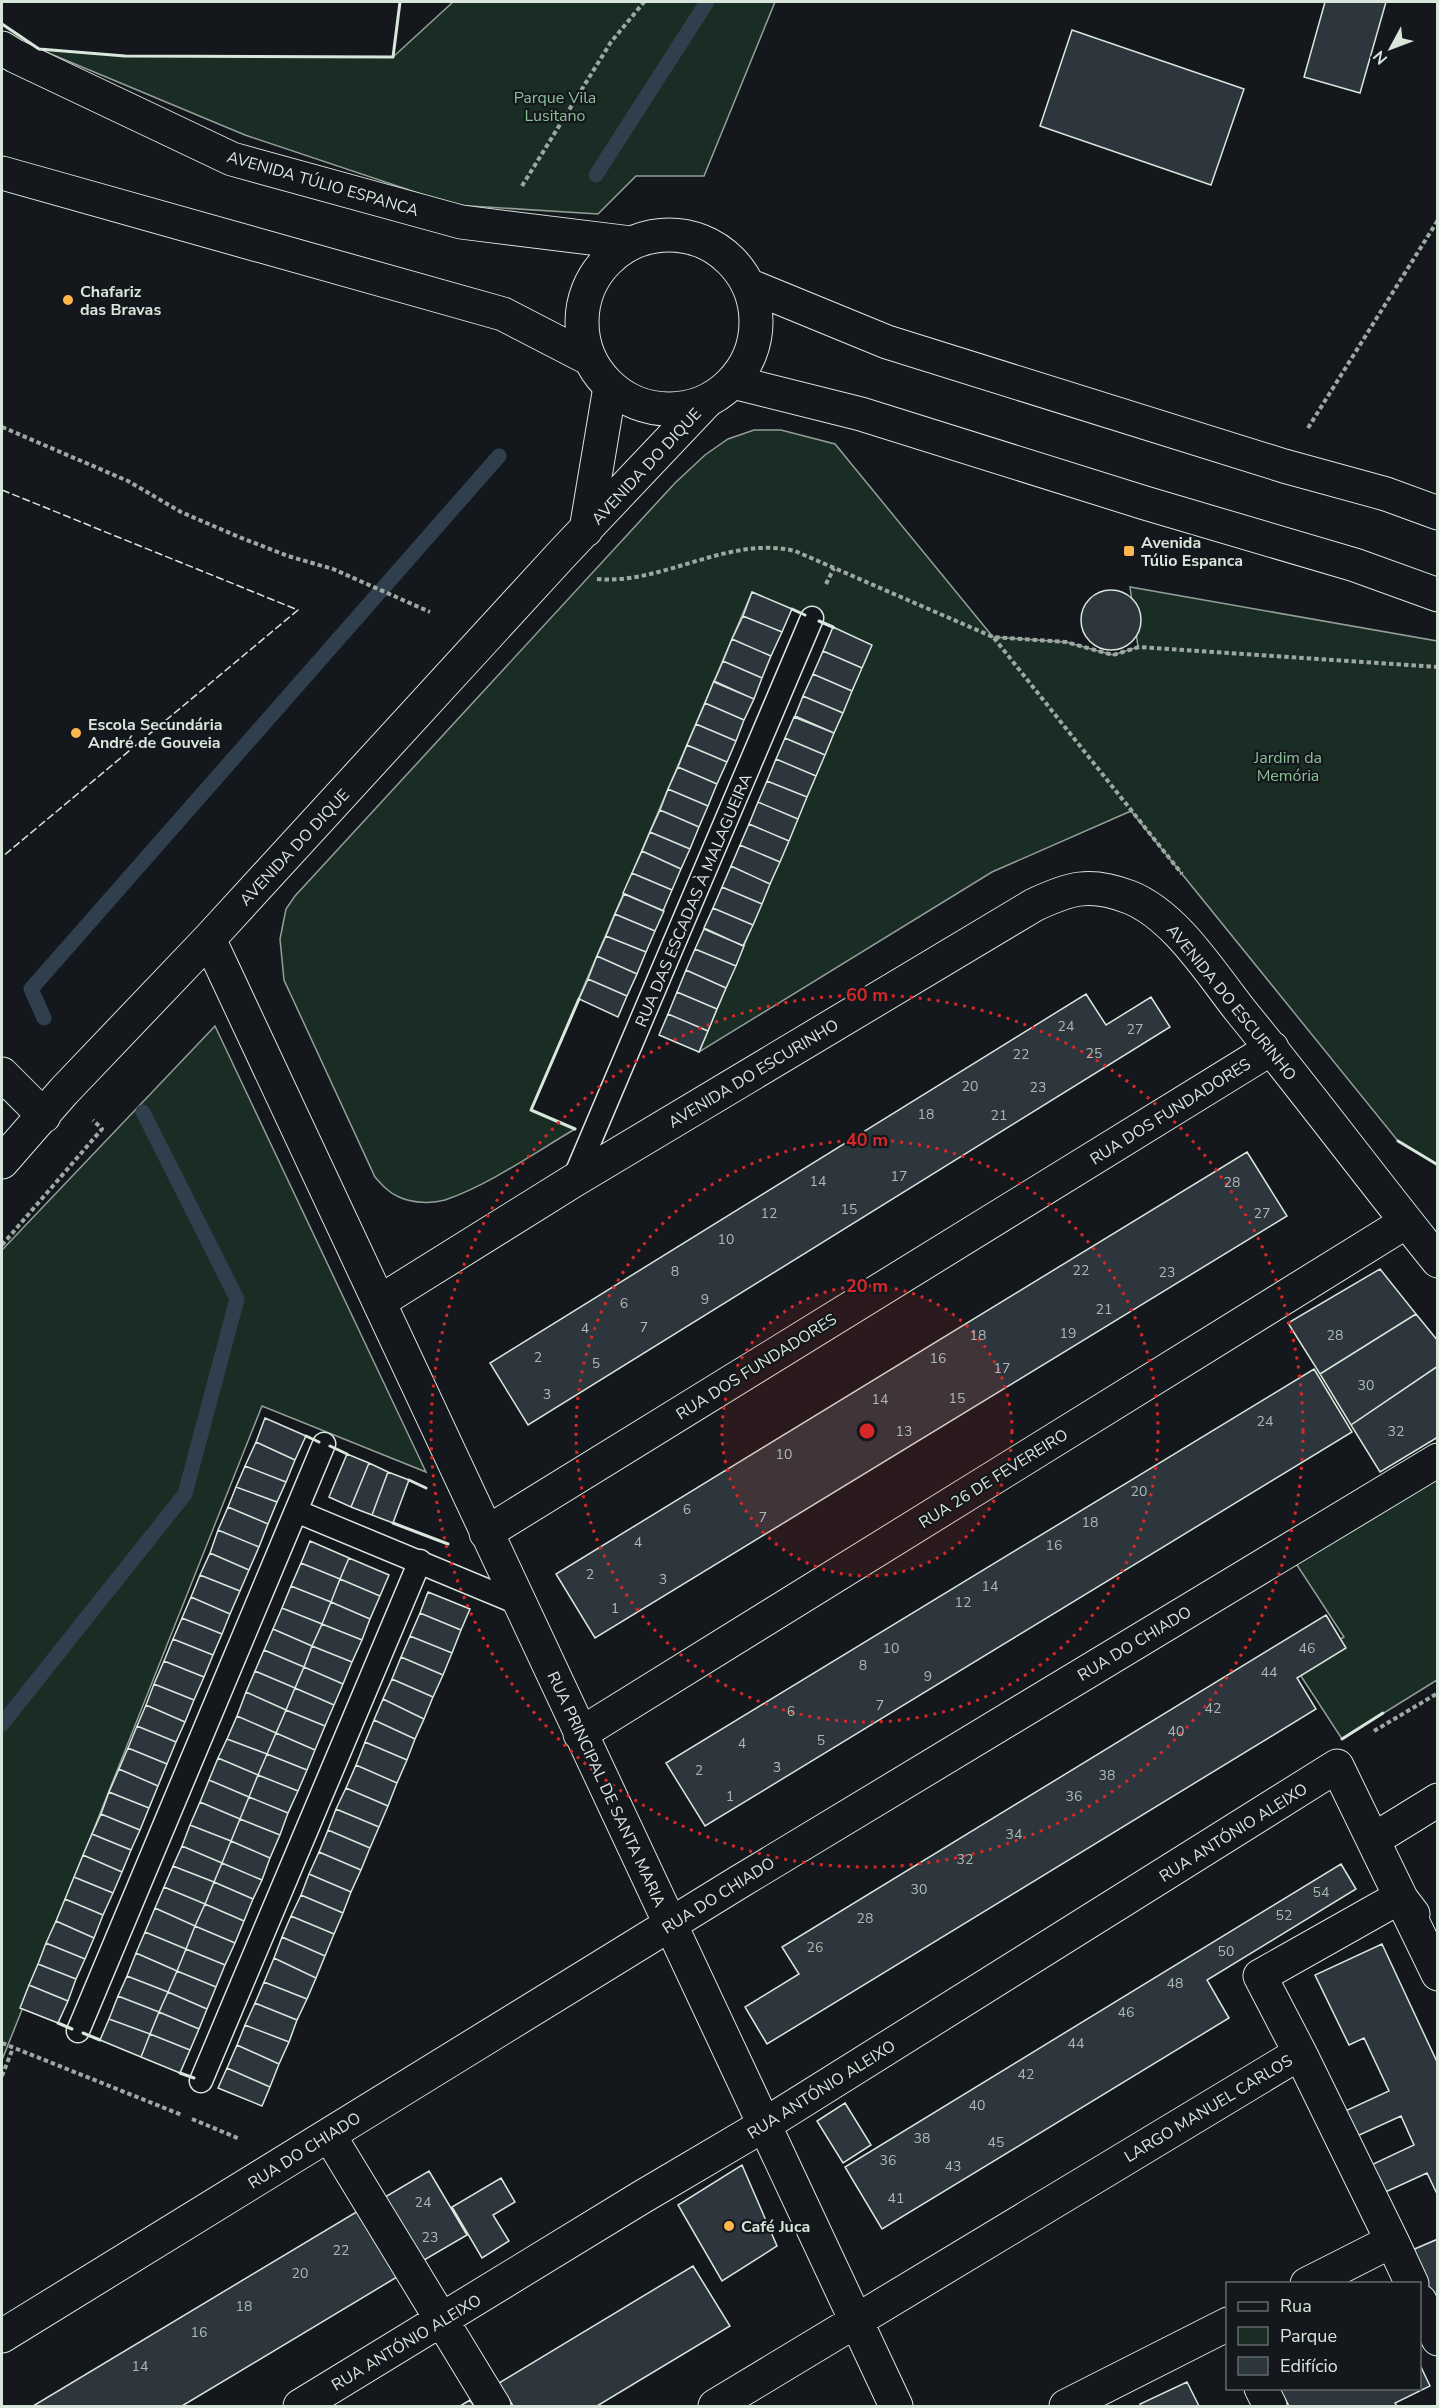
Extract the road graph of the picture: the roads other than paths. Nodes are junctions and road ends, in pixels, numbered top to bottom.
1 (2, 48) edge
2 (2, 173) edge
3 (631, 243) junction
4 (748, 285) junction
5 (590, 359) junction
6 (733, 382) junction
7 (610, 387) junction
8 (706, 402) junction
9 (1437, 513) edge
10 (586, 530) junction
11 (1437, 595) edge
12 (812, 618) dead end
13 (209, 939) junction
14 (1272, 1048) junction
15 (2, 1074) edge
16 (44, 1116) junction
17 (2, 1162) edge
18 (573, 1181) junction
19 (1406, 1222) junction
20 (1437, 1261) edge
21 (378, 1302) junction
22 (324, 1444) dead end
23 (1437, 1460) edge
24 (296, 1510) junction
25 (486, 1533) junction
26 (420, 1561) junction
27 (520, 1604) junction
28 (580, 1734) junction
29 (1437, 1800) edge
30 (1373, 1840) junction
31 (1400, 1897) junction
32 (671, 1924) junction
33 (1437, 1946) edge
34 (1437, 1974) edge
35 (78, 2031) dead end
36 (1300, 2053) junction
37 (201, 2081) dead end
38 (764, 2125) junction
39 (329, 2135) junction
40 (1392, 2241) junction
41 (1310, 2282) edge
42 (1412, 2282) edge
43 (1421, 2305) edge
44 (856, 2319) junction
45 (441, 2320) junction
46 (1226, 2325) edge
47 (2, 2336) edge
48 (1437, 2339) edge
49 (1262, 2390) edge
50 (1079, 2404) edge
51 (300, 2406) edge
52 (494, 2406) edge
53 (715, 2406) edge
54 (896, 2406) edge
55 (1270, 2406) edge

1 - 3 street, AVENIDA TÚLIO ESPANCA
2 - 5 street, AVENIDA TÚLIO ESPANCA
3 - 4 street, AVENIDA TÚLIO ESPANCA
3 - 5 street, AVENIDA TÚLIO ESPANCA
4 - 6 street, AVENIDA TÚLIO ESPANCA
4 - 9 street
5 - 7 street, AVENIDA TÚLIO ESPANCA
6 - 8 street, AVENIDA TÚLIO ESPANCA
6 - 11 street
7 - 8 street, AVENIDA TÚLIO ESPANCA
7 - 10 street, AVENIDA DO DIQUE
8 - 10 street, AVENIDA DO DIQUE
10 - 13 street, AVENIDA DO DIQUE
12 - 18 lane, RUA DAS ESCADAS À MALAGUEIRA
13 - 16 street, AVENIDA DO DIQUE
13 - 21 street, RUA PRINCIPAL DE SANTA MARIA
14 - 18 street, AVENIDA DO ESCURINHO
14 - 19 street, AVENIDA DO ESCURINHO
14 - 25 street, RUA DOS FUNDADORES
15 - 16 street
16 - 17 street, AVENIDA DO DIQUE
18 - 21 street, AVENIDA DO ESCURINHO
19 - 20 street, AVENIDA DO ESCURINHO
19 - 28 street, RUA 26 DE FEVEREIRO
21 - 25 street, RUA PRINCIPAL DE SANTA MARIA
22 - 24 lane
23 - 32 street, RUA DO CHIADO
24 - 26 lane
24 - 35 lane
25 - 27 street, RUA PRINCIPAL DE SANTA MARIA
26 - 27 lane
26 - 37 lane
27 - 28 street, RUA PRINCIPAL DE SANTA MARIA
28 - 32 street, RUA PRINCIPAL DE SANTA MARIA
29 - 30 street
30 - 31 street
30 - 38 street, RUA ANTÓNIO ALEIXO
31 - 33 street
31 - 34 street
31 - 36 street
32 - 38 street, RUA PRINCIPAL DE SANTA MARIA
32 - 39 street, RUA DO CHIADO
36 - 40 street, LARGO MANUEL CARLOS
36 - 44 street, LARGO MANUEL CARLOS
38 - 44 street, RUA PRINCIPAL DE SANTA MARIA
38 - 45 street, RUA ANTÓNIO ALEIXO
39 - 45 street
39 - 47 street, RUA DO CHIADO
40 - 41 street
40 - 42 street, LARGO MANUEL CARLOS
43 - 48 street
44 - 53 street, LARGO MANUEL CARLOS
44 - 54 street, RUA PRINCIPAL DE SANTA MARIA
45 - 51 street, RUA ANTÓNIO ALEIXO
45 - 52 street
46 - 50 street
49 - 55 street

